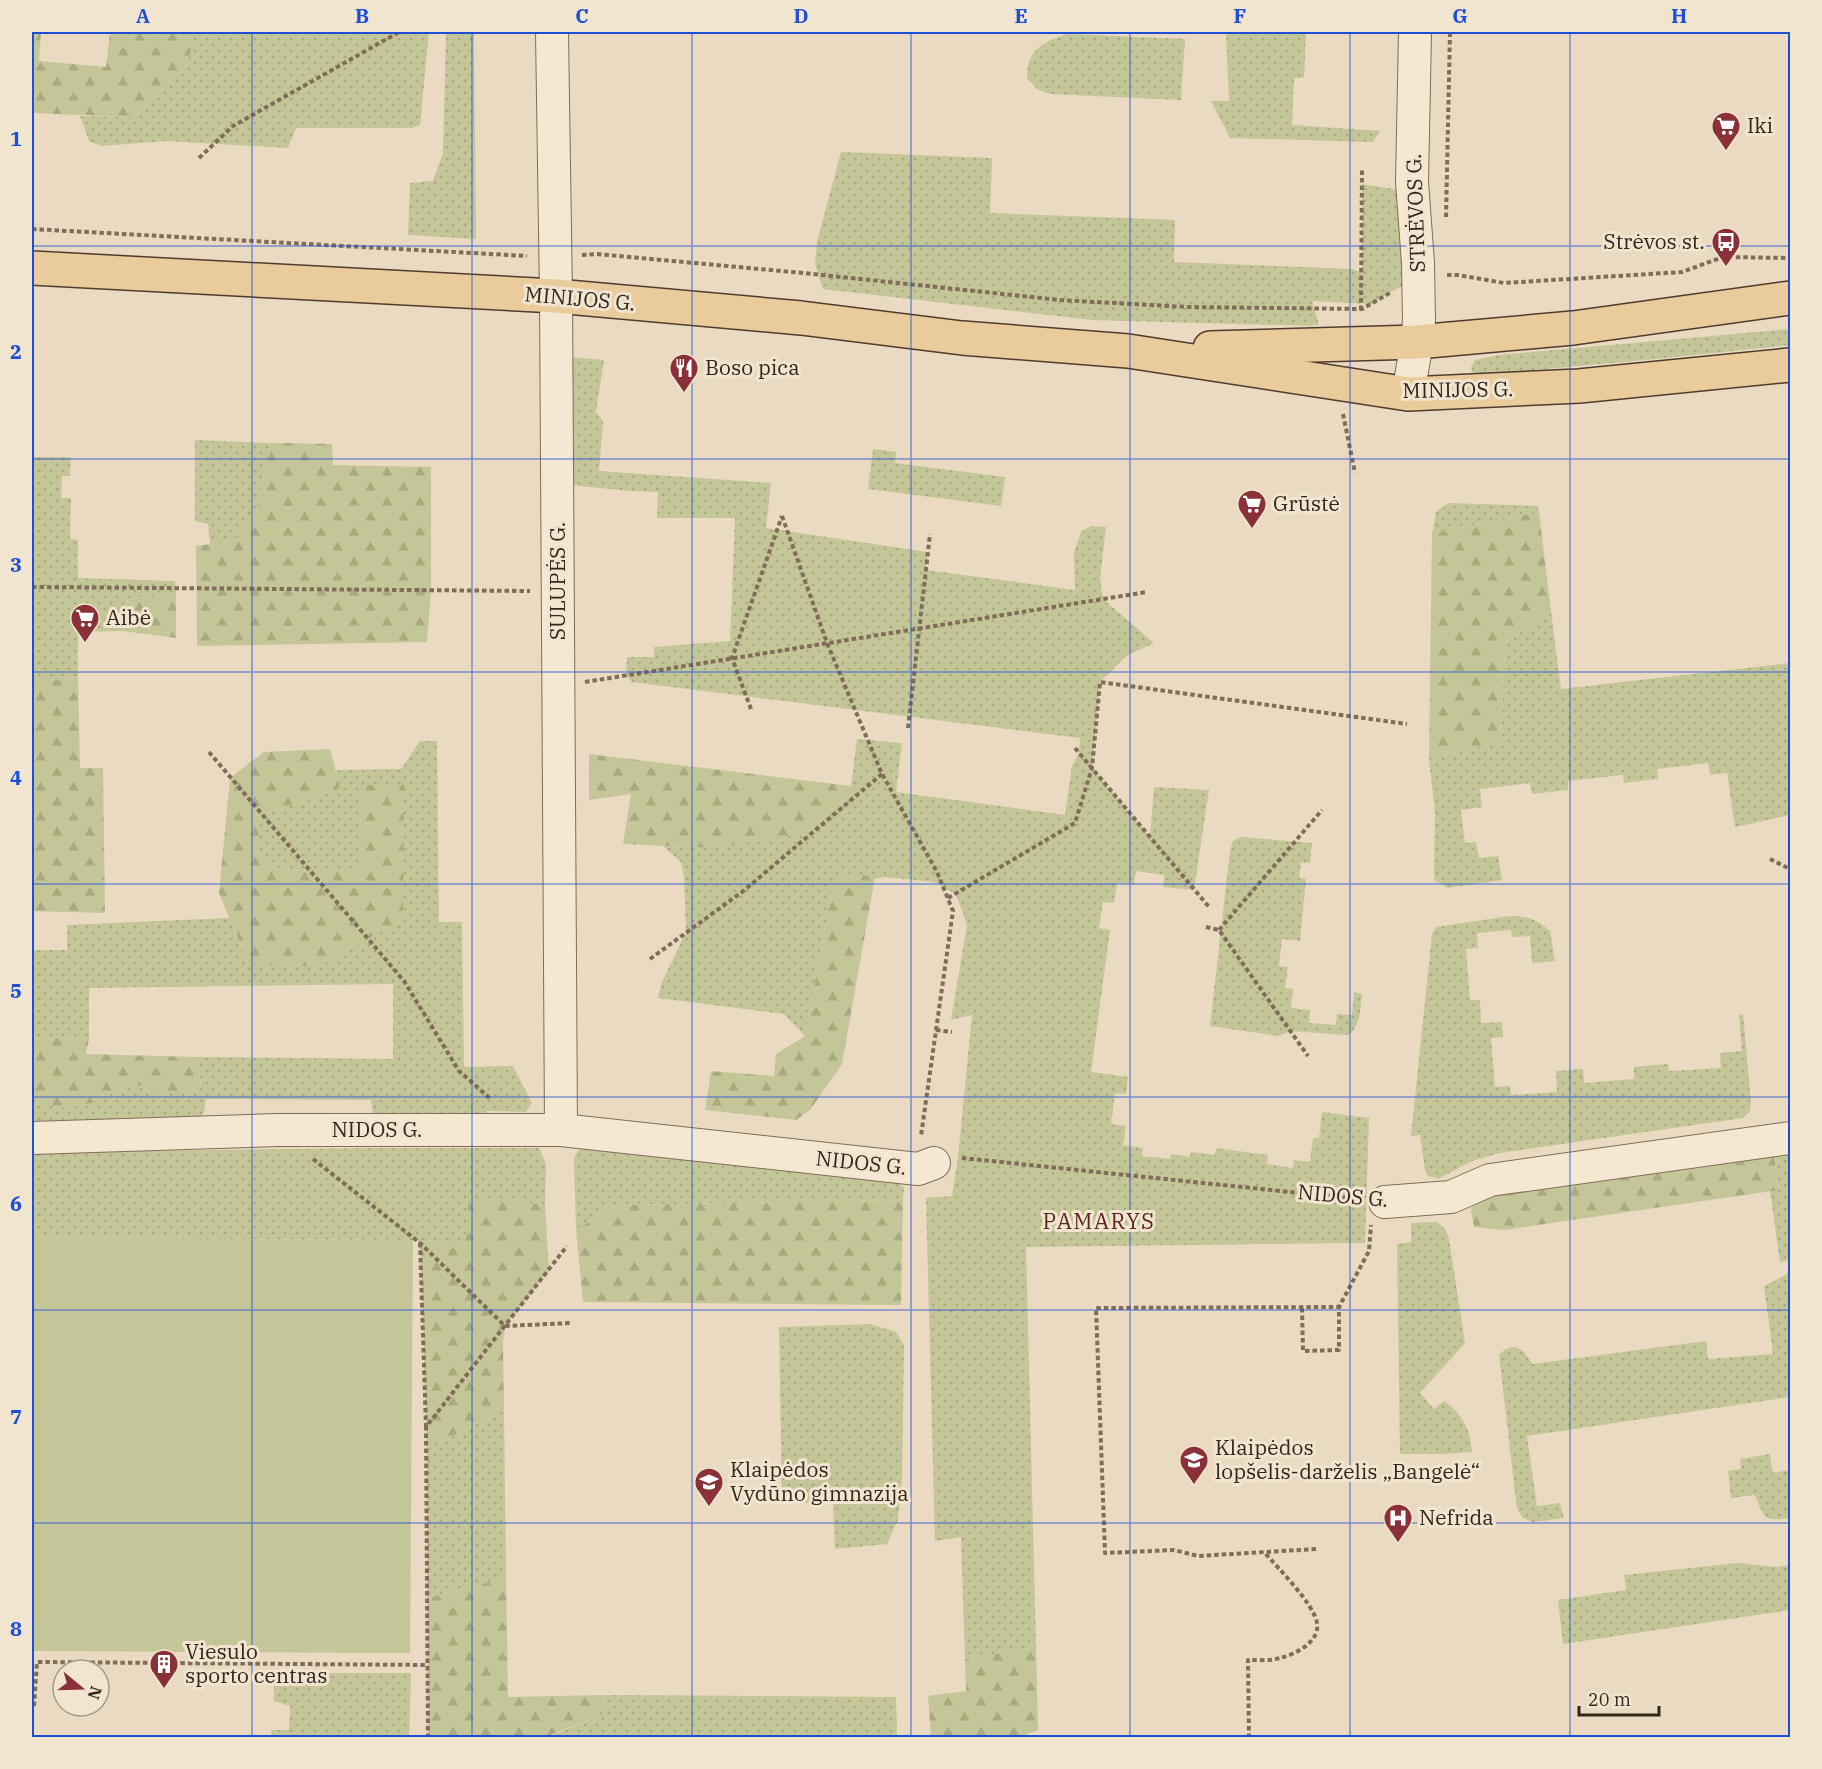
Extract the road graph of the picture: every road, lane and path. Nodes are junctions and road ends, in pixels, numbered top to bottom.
1 (399, 32) edge
2 (552, 32) edge
3 (1415, 32) edge
4 (1450, 32) edge
5 (199, 158) dead end
6 (1446, 225) dead end
7 (32, 229) edge
8 (555, 257) junction
9 (1791, 258) edge
10 (1448, 265) dead end
11 (32, 268) edge
12 (1433, 275) junction
13 (556, 296) junction
14 (1791, 298) edge
15 (1417, 342) junction
16 (1128, 351) junction
17 (1791, 365) edge
18 (1408, 394) junction
19 (930, 534) dead end
20 (32, 587) edge
21 (558, 591) junction
22 (1147, 592) dead end
23 (919, 628) junction
24 (827, 643) junction
25 (732, 658) junction
26 (558, 686) junction
27 (751, 709) dead end
28 (1407, 724) dead end
29 (908, 728) dead end
30 (1075, 748) dead end
31 (209, 752) dead end
32 (1092, 768) junction
33 (882, 774) junction
34 (1322, 810) dead end
35 (1770, 859) dead end
36 (1791, 869) edge
37 (948, 898) junction
38 (1209, 907) dead end
39 (1206, 927) dead end
40 (1219, 930) junction
41 (650, 959) dead end
42 (936, 1029) junction
43 (952, 1032) dead end
44 (1308, 1056) dead end
45 (496, 1130) junction
46 (561, 1130) junction
47 (32, 1138) edge
48 (1791, 1138) edge
49 (313, 1158) dead end
50 (926, 1166) junction
51 (1378, 1201) junction
52 (420, 1243) junction
53 (567, 1246) dead end
54 (1302, 1307) junction
55 (1339, 1307) junction
56 (572, 1323) dead end
57 (505, 1326) junction
58 (426, 1427) junction
59 (1316, 1549) dead end
60 (1264, 1552) junction
61 (428, 1665) junction
62 (34, 1706) dead end
63 (428, 1737) edge
64 (1249, 1737) edge

1 - 5 path
2 - 8 street, SULUPĖS G.
3 - 12 street, STRĖVOS G.
4 - 6 path
7 - 8 path
8 - 12 path
8 - 13 street, SULUPĖS G.
9 - 12 path
10 - 12 path
11 - 13 main road, MINIJOS G.
12 - 15 street, STRĖVOS G.
13 - 16 main road, MINIJOS G.
13 - 21 street, SULUPĖS G.
14 - 15 main road, MINIJOS G.
15 - 16 main road, MINIJOS G.
15 - 18 street, STRĖVOS G.
16 - 18 main road, MINIJOS G.
17 - 18 main road, MINIJOS G.
19 - 23 path
20 - 21 path
21 - 26 street, SULUPĖS G.
22 - 23 path
23 - 24 path
23 - 29 path
24 - 25 path
24 - 25 path
24 - 33 path
25 - 26 path
25 - 27 path
26 - 46 street, SULUPĖS G.
28 - 32 path
30 - 32 path
31 - 45 path
32 - 37 path
32 - 38 path
33 - 37 path
33 - 41 path
34 - 40 path
35 - 36 path
37 - 42 path
39 - 40 path
40 - 44 path
42 - 43 path
42 - 50 path
45 - 46 street, NIDOS G.
45 - 47 street, NIDOS G.
46 - 50 street, NIDOS G.
48 - 51 street, NIDOS G.
49 - 52 path
50 - 51 path, NIDOS G.
51 - 55 path
52 - 57 path
52 - 58 path
53 - 57 path
54 - 55 path
54 - 55 path
54 - 60 path
56 - 57 path
57 - 58 path
58 - 61 path
59 - 60 path
60 - 64 path
61 - 62 path
61 - 63 path

